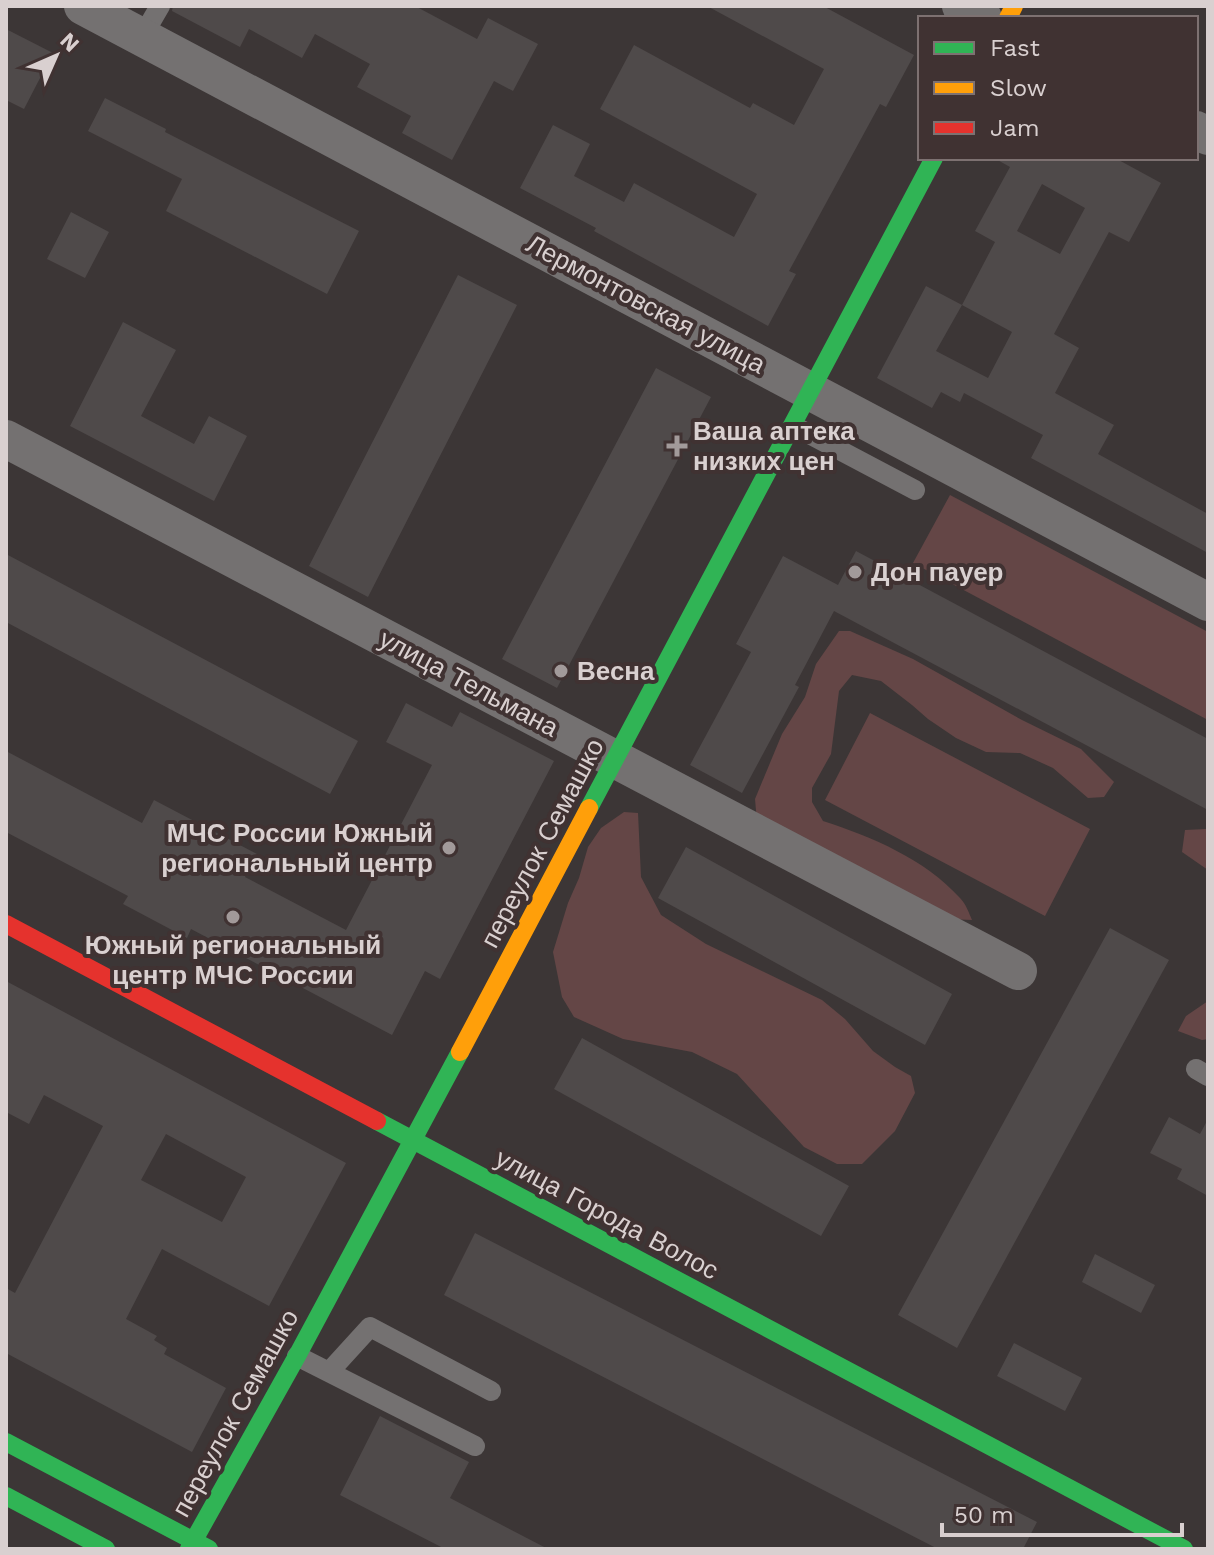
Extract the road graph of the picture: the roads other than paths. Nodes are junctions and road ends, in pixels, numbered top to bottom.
1 (83, 6) edge
2 (961, 6) edge
3 (979, 16) edge
4 (151, 22) edge
5 (933, 160) edge
6 (812, 392) junction
7 (794, 426) junction
8 (6, 439) edge
9 (915, 490) dead end
10 (1208, 602) edge
11 (615, 761) junction
12 (6, 924) edge
13 (1018, 971) dead end
14 (413, 1141) junction
15 (297, 1356) junction
16 (329, 1372) junction
17 (491, 1391) dead end
18 (6, 1442) edge
19 (475, 1446) dead end
20 (6, 1496) edge
21 (197, 1546) edge
22 (106, 1549) edge
23 (1184, 1549) edge

1 - 4 street, Лермонтовская улица
2 - 3 street
4 - 6 street, Лермонтовская улица
5 - 6 street, переулок Семашко
6 - 7 street, переулок Семашко
6 - 10 street, Лермонтовская улица
7 - 9 lane
7 - 11 street, переулок Семашко
8 - 11 street, улица Тельмана
11 - 13 street, улица Тельмана
11 - 14 street, переулок Семашко
12 - 14 street, улица Города Волос
14 - 15 street, переулок Семашко
14 - 23 street, улица Города Волос
15 - 16 lane
15 - 21 street, переулок Семашко
16 - 17 lane
16 - 19 lane
18 - 21 street
20 - 22 street

